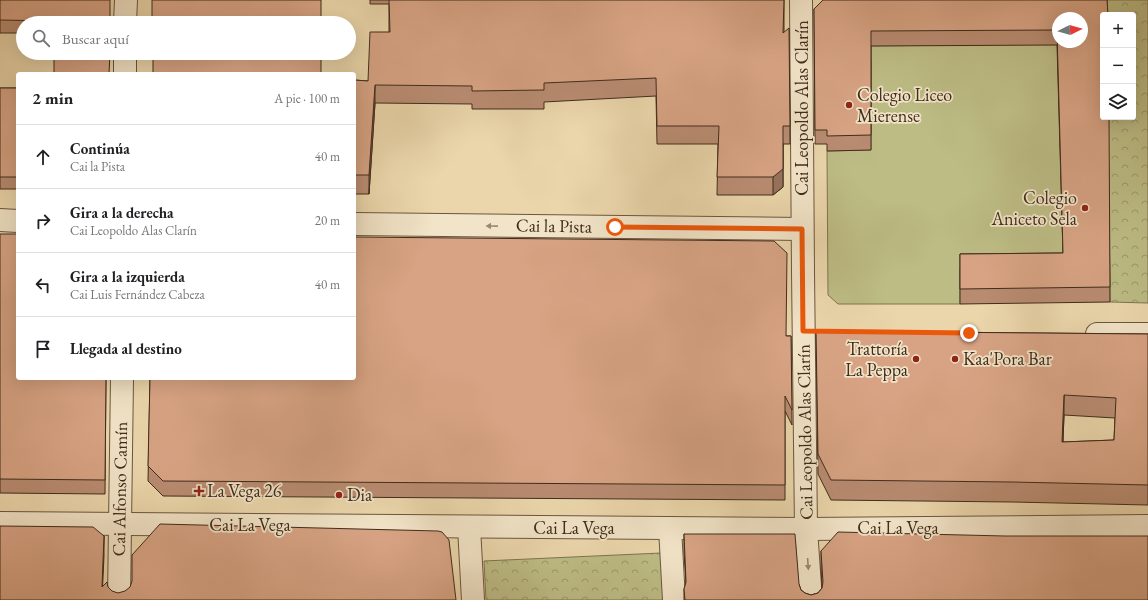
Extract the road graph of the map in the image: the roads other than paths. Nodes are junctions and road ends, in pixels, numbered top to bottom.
1 (126, 0) edge
2 (801, 0) edge
3 (125, 16) edge
4 (125, 60) edge
5 (125, 72) edge
6 (0, 220) edge
7 (16, 220) edge
8 (356, 224) edge
9 (802, 229) junction
10 (1078, 334) edge
11 (1148, 334) edge
12 (122, 380) edge
13 (0, 523) edge
14 (120, 524) junction
15 (1148, 526) edge
16 (469, 527) junction
17 (670, 528) junction
18 (806, 529) junction
19 (119, 600) edge
20 (473, 600) edge
21 (674, 600) edge
22 (811, 600) edge

1 - 3 street
2 - 9 street, Cai Leopoldo Alas Clarín
4 - 5 street
6 - 7 street
9 -> 8 street, Cai la Pista
9 - 18 street, Cai Leopoldo Alas Clarín
10 - 11 street
12 - 14 street, Cai Alfonso Camín
13 - 14 street, Cai La Vega
14 - 16 street, Cai La Vega
14 - 19 street, Cai Alfonso Camín
15 - 18 street, Cai La Vega
16 - 17 street, Cai La Vega
16 - 20 street
17 - 18 street, Cai La Vega
17 - 21 street
18 -> 22 street, Cai Leopoldo Alas Clarín

